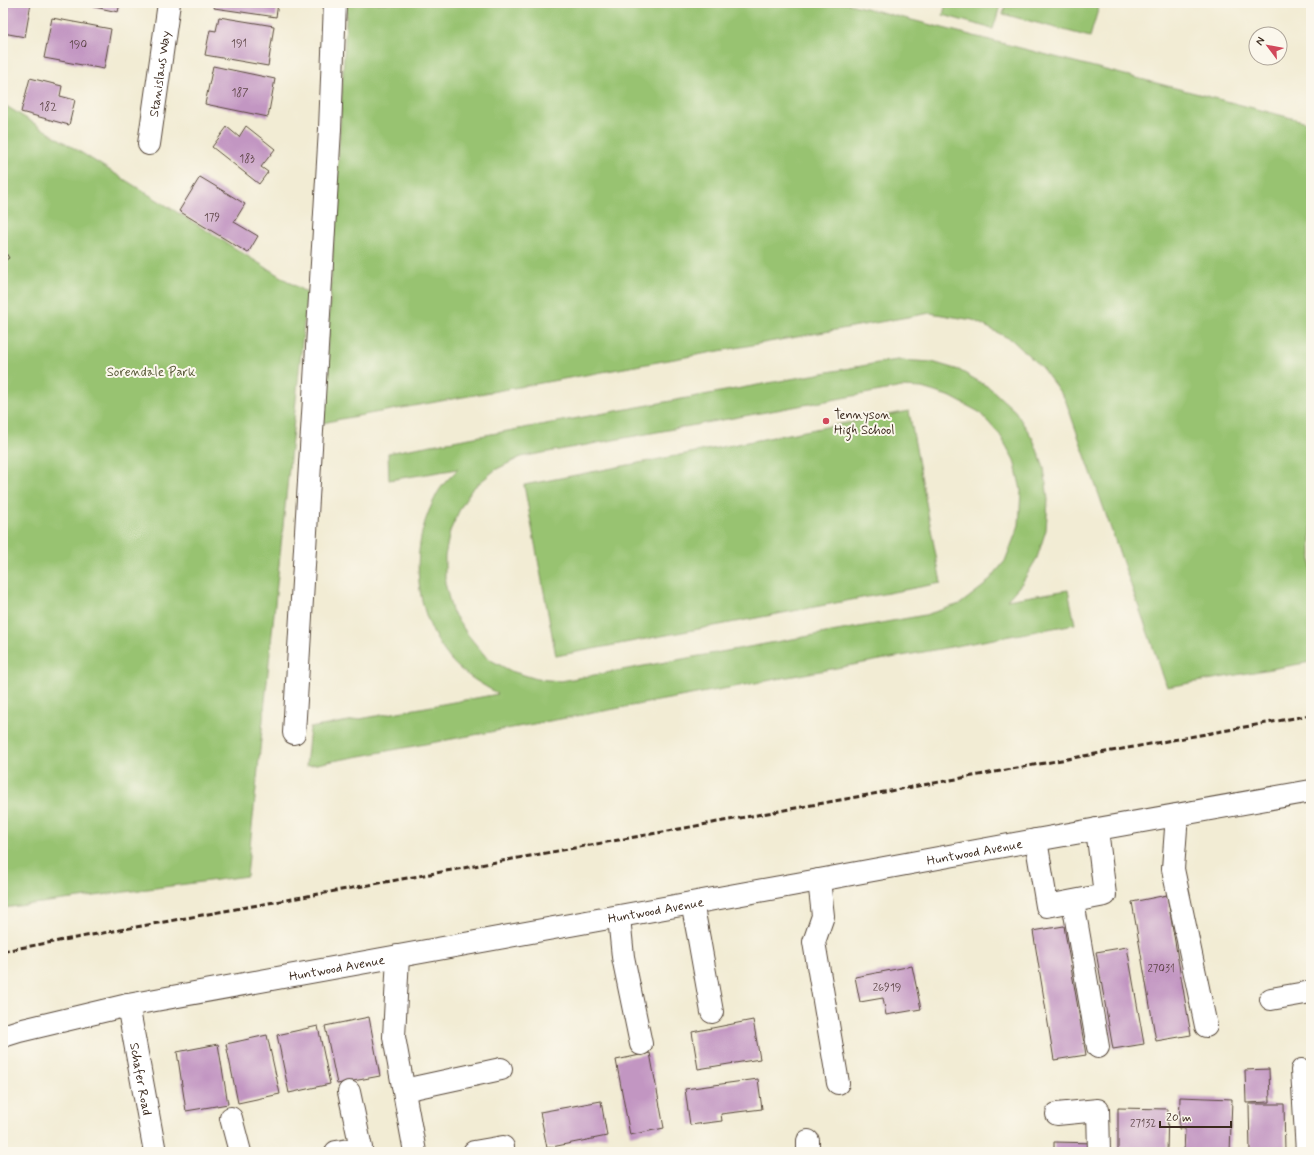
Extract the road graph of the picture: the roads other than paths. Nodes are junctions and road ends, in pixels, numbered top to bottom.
1 (169, 3) edge
2 (335, 3) edge
3 (149, 144) dead end
4 (294, 733) dead end
5 (1311, 791) edge
6 (1177, 816) junction
7 (1097, 829) junction
8 (1036, 840) junction
9 (819, 880) junction
10 (1073, 902) junction
11 (692, 903) junction
12 (619, 916) junction
13 (398, 956) junction
14 (1311, 992) edge
15 (1271, 999) dead end
16 (128, 1005) junction
17 (712, 1012) dead end
18 (1206, 1026) dead end
19 (3, 1036) edge
20 (641, 1044) dead end
21 (1098, 1047) dead end
22 (501, 1069) dead end
23 (1302, 1070) dead end
24 (838, 1084) dead end
25 (404, 1090) junction
26 (349, 1092) dead end
27 (1057, 1114) dead end
28 (231, 1118) dead end
29 (503, 1147) dead end
30 (155, 1152) edge
31 (240, 1152) edge
32 (336, 1152) edge
33 (415, 1152) edge
34 (474, 1152) edge
35 (1099, 1152) edge
36 (1307, 1152) edge

1 - 3 street, Stanislaus Way
2 - 4 street
5 - 6 street, Huntwood Avenue
6 - 7 street, Huntwood Avenue
6 - 18 street
7 - 8 street, Huntwood Avenue
7 - 10 street
8 - 9 street, Huntwood Avenue
8 - 10 street
9 - 11 street, Huntwood Avenue
9 - 24 street
10 - 21 street
11 - 12 street, Huntwood Avenue
11 - 17 street
12 - 13 street, Huntwood Avenue
12 - 20 street
13 - 16 street, Huntwood Avenue
13 - 25 street
14 - 15 street
16 - 19 street, Huntwood Avenue
16 - 30 street, Schafer Road
22 - 25 street
23 - 36 street
25 - 33 street
26 - 32 street
27 - 35 street
28 - 31 street
29 - 34 street

